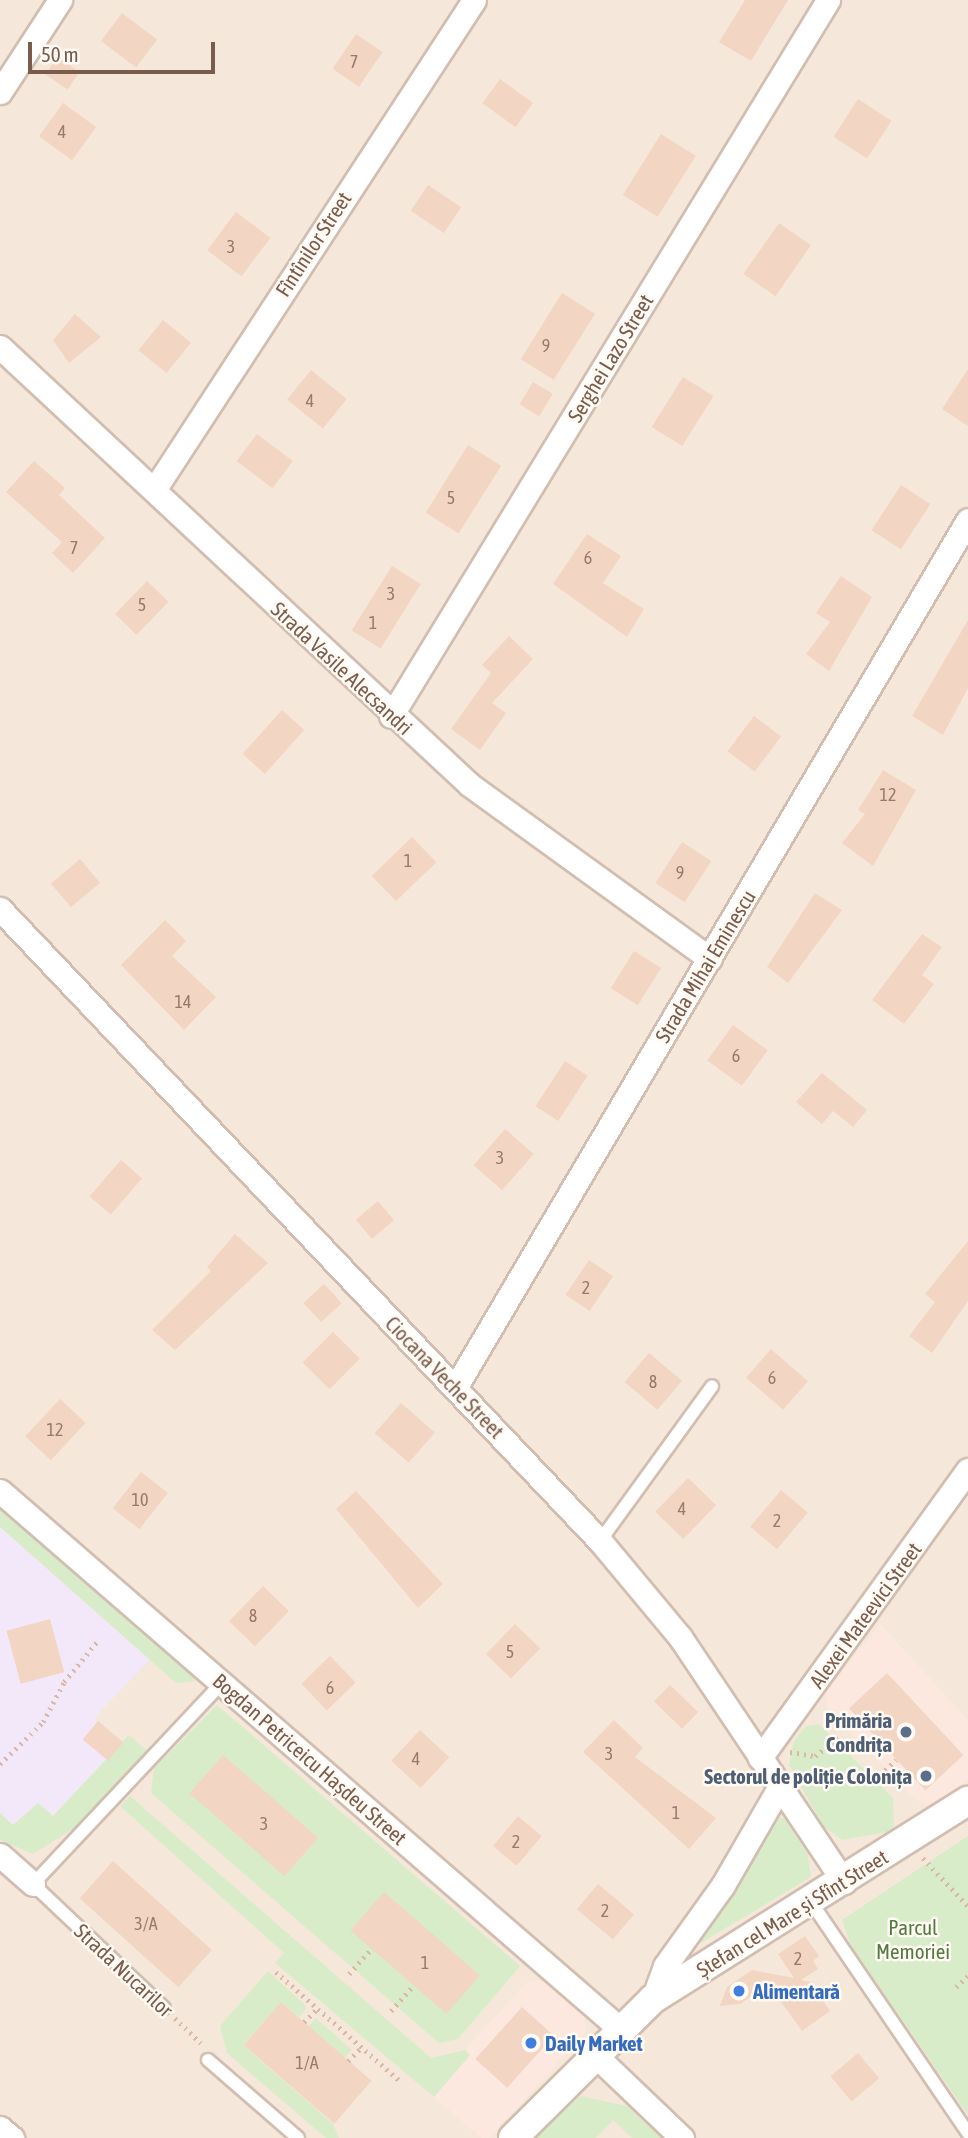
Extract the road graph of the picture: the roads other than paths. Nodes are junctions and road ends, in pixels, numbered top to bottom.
1 (60, 0) edge
2 (474, 0) edge
3 (828, 0) edge
4 (0, 92) edge
5 (0, 347) edge
6 (154, 490) junction
7 (968, 520) edge
8 (961, 550) edge
9 (391, 716) junction
10 (0, 909) edge
11 (710, 959) junction
12 (712, 1386) dead end
13 (455, 1388) junction
14 (968, 1470) edge
15 (0, 1491) edge
16 (600, 1541) junction
17 (223, 1682) junction
18 (764, 1753) junction
19 (779, 1788) junction
20 (968, 1801) edge
21 (0, 1855) edge
22 (844, 1882) junction
23 (33, 1884) junction
24 (811, 1902) junction
25 (653, 1999) junction
26 (164, 2008) road end
27 (619, 2028) junction
28 (594, 2054) junction
29 (208, 2060) road end
30 (0, 2128) edge
31 (968, 2133) edge
32 (12, 2138) edge
33 (298, 2138) edge
34 (513, 2138) edge
35 (682, 2138) edge

1 - 4 street
2 - 6 street, Fîntînilor Street
3 - 9 street, Serghei Lazo Street
5 - 6 street, Strada Vasile Alecsandri
6 - 9 street, Strada Vasile Alecsandri
7 - 8 street, Strada Mihai Eminescu
8 - 11 street, Strada Mihai Eminescu
9 - 11 street, Strada Vasile Alecsandri
10 - 13 street, Ciocana Veche Street
11 - 13 street, Strada Mihai Eminescu
12 - 16 lane
13 - 16 street, Ciocana Veche Street
14 - 18 street, Alexei Mateevici Street
15 - 17 street, Bogdan Petriceicu Hașdeu Street
16 - 18 street, Ciocana Veche Street
17 - 23 lane
17 - 27 street, Bogdan Petriceicu Hașdeu Street
18 - 19 street, Ciocana Veche Street
19 - 22 street, Ciocana Veche Street
19 - 25 street
20 - 22 street, Ștefan cel Mare și Sfînt Street
21 - 23 street
22 - 24 street, Ștefan cel Mare și Sfînt Street
23 - 26 lane, Strada Nucarilor
24 - 25 street, Ștefan cel Mare și Sfînt Street
24 - 31 lane
25 - 27 street, Ștefan cel Mare și Sfînt Street
27 - 28 street, Ștefan cel Mare și Sfînt Street
28 - 34 street, Ștefan cel Mare și Sfînt Street
28 - 35 street
29 - 33 lane
30 - 32 street

